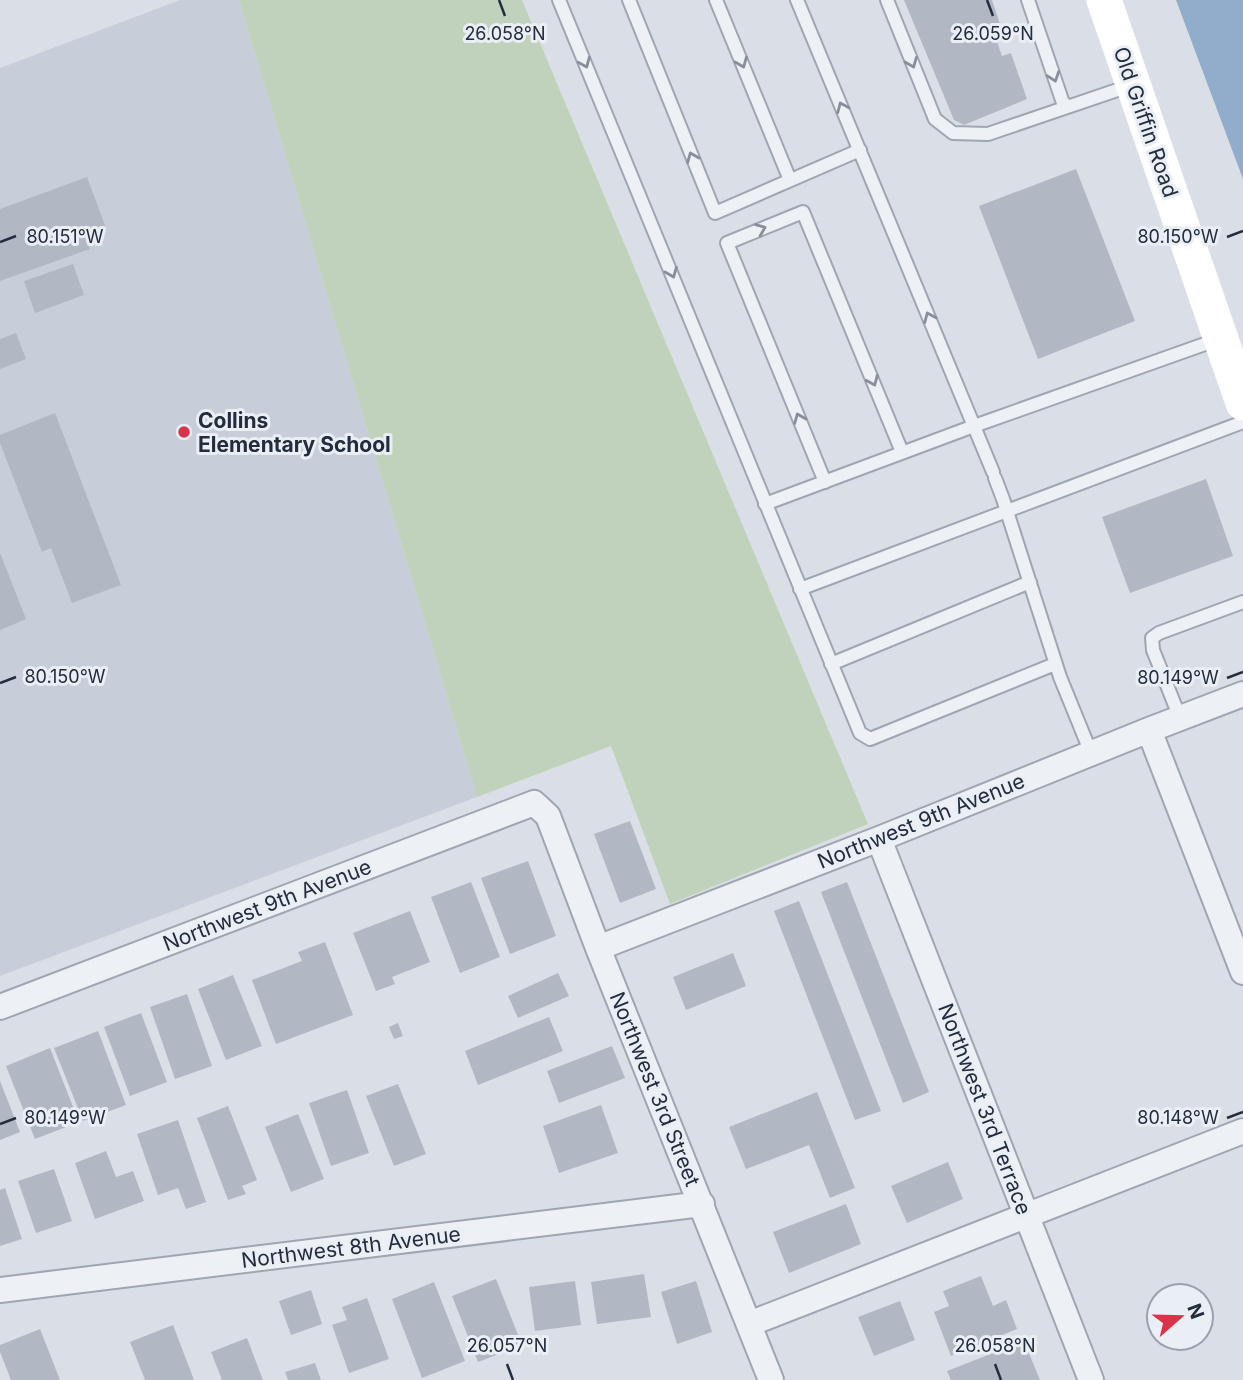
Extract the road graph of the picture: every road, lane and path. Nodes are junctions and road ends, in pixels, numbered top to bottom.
1 (559, 0) edge
2 (629, 0) edge
3 (716, 0) edge
4 (797, 0) edge
5 (887, 0) edge
6 (1028, 0) edge
7 (1104, 0) edge
8 (1133, 85) junction
9 (1068, 106) junction
10 (860, 150) junction
11 (790, 180) junction
12 (1221, 338) junction
13 (1243, 403) edge
14 (1243, 422) edge
15 (974, 426) junction
16 (902, 452) junction
17 (825, 482) junction
18 (765, 504) junction
19 (1007, 510) junction
20 (1030, 582) junction
21 (800, 589) junction
22 (1243, 602) edge
23 (831, 664) junction
24 (1055, 664) junction
25 (1243, 694) edge
26 (1180, 718) junction
27 (1149, 730) junction
28 (1091, 753) junction
29 (534, 803) joint
30 (879, 839) junction
31 (598, 948) junction
32 (1243, 972) edge
33 (0, 1007) edge
34 (1243, 1131) edge
35 (702, 1204) junction
36 (1027, 1216) junction
37 (0, 1290) edge
38 (749, 1324) junction
39 (771, 1380) edge
40 (1091, 1380) edge

1 -> 18 lane
11 -> 2 lane
3 -> 11 lane
10 -> 4 lane
5 -> 9 lane
6 -> 9 lane
7 - 8 street, Old Griffin Road
8 - 9 lane
8 - 12 street, Old Griffin Road
10 - 11 lane
15 -> 10 lane
12 - 13 street, Old Griffin Road
12 - 15 lane
14 - 19 lane
15 - 16 lane
15 - 19 lane
16 - 17 lane
17 -> 16 lane
17 - 18 lane
18 - 21 lane
19 - 20 lane
19 - 21 lane
20 - 23 lane
20 - 24 lane
21 - 23 lane
22 - 26 lane
23 - 24 lane
24 - 28 lane
25 - 26 street, Northwest 9th Avenue
26 - 27 street, Northwest 9th Avenue
27 - 28 street, Northwest 9th Avenue
27 - 32 street
28 - 30 street, Northwest 9th Avenue
29 - 31 street, Northwest 3rd Street
29 - 33 street, Northwest 9th Avenue
30 - 31 street, Northwest 9th Avenue
30 - 36 street, Northwest 3rd Terrace
31 - 35 street, Northwest 3rd Street
34 - 36 street
35 - 37 street, Northwest 8th Avenue
35 - 38 street, Northwest 3rd Street
36 - 38 street
36 - 40 street, Northwest 3rd Terrace
38 - 39 street, Northwest 3rd Street

